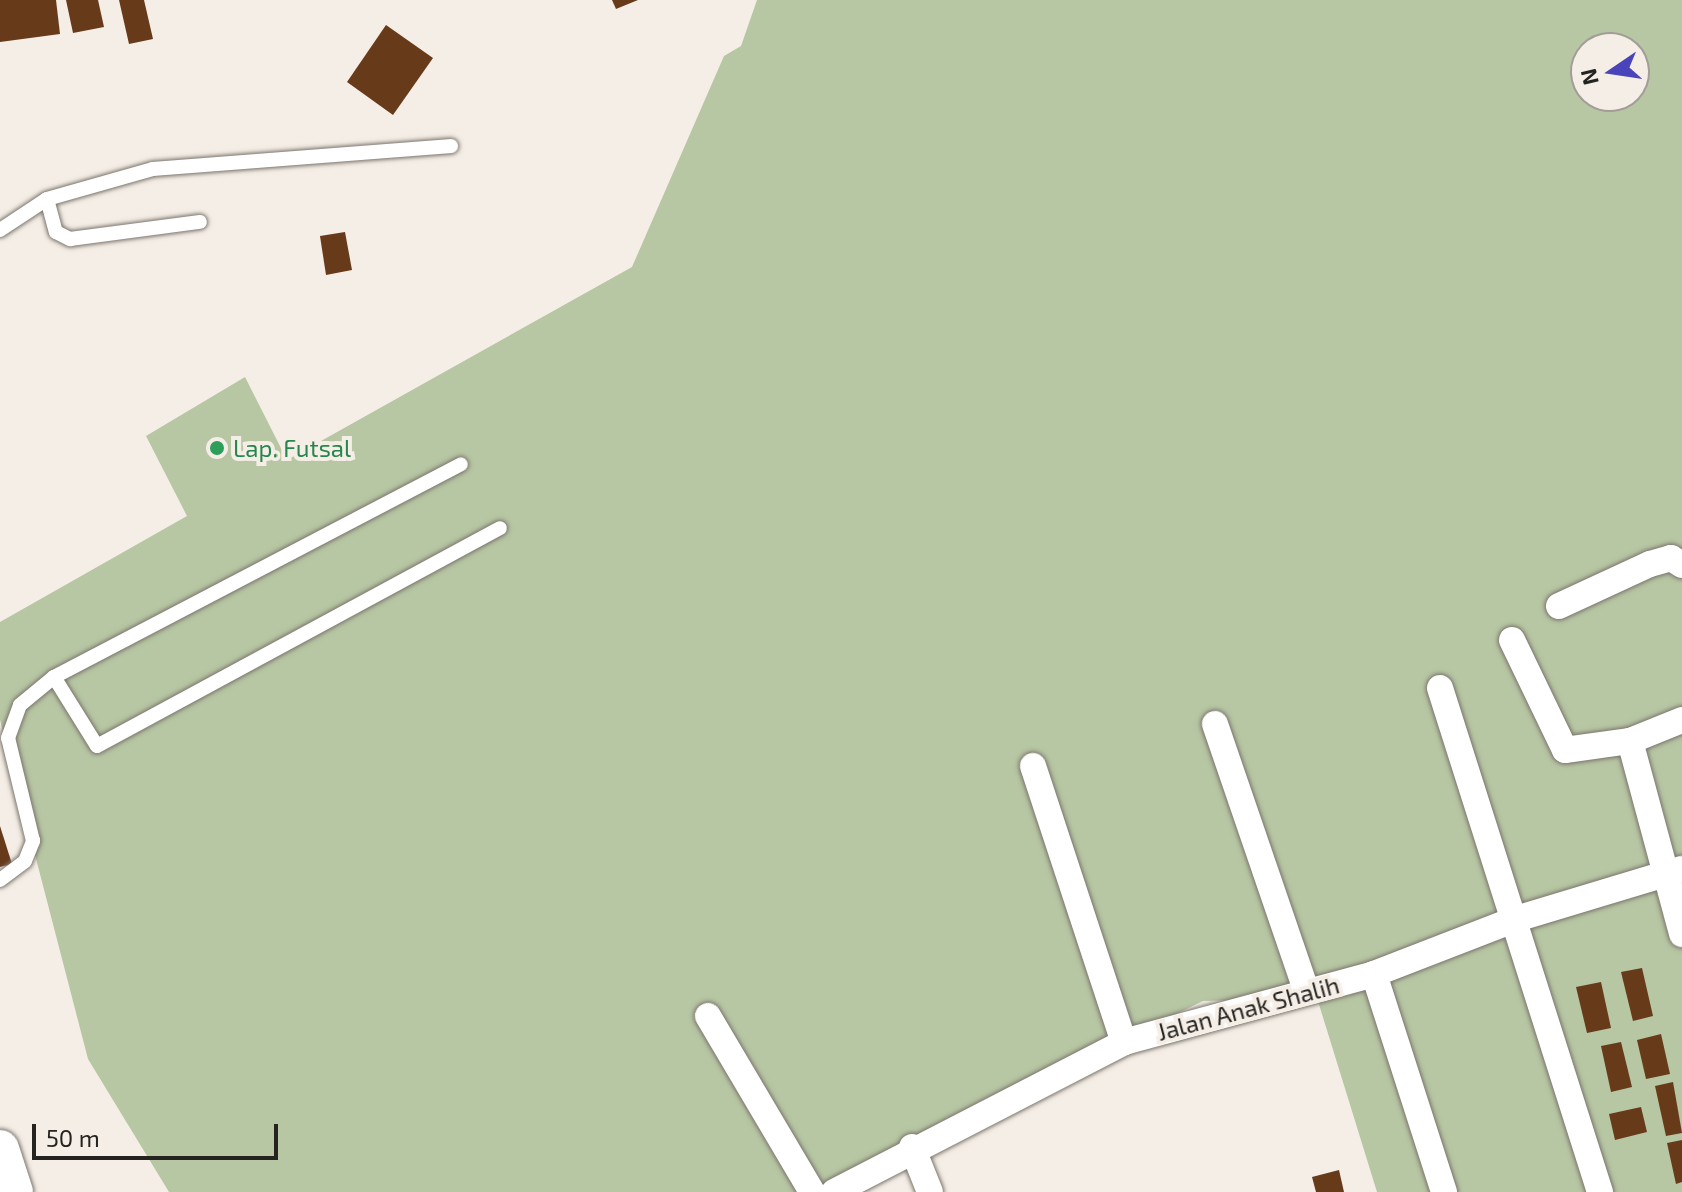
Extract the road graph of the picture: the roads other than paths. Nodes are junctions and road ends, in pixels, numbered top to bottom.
1 (451, 146) dead end
2 (47, 199) junction
3 (200, 222) dead end
4 (0, 230) edge
5 (461, 464) dead end
6 (500, 528) dead end
7 (1682, 565) edge
8 (1559, 606) dead end
9 (1512, 640) dead end
10 (54, 677) junction
11 (1440, 688) dead end
12 (1682, 720) edge
13 (1215, 724) dead end
14 (1630, 741) junction
15 (1033, 766) dead end
16 (1673, 872) edge
17 (0, 880) edge
18 (1516, 919) junction
19 (1682, 934) edge
20 (1374, 974) junction
21 (1307, 992) junction
22 (708, 1016) dead end
23 (1124, 1042) junction
24 (912, 1147) junction
25 (0, 1149) edge
26 (14, 1192) edge
27 (812, 1192) edge
28 (834, 1192) edge
29 (930, 1192) edge
30 (1444, 1192) edge
31 (1600, 1192) edge

1 - 2 lane
2 - 3 lane
2 - 4 lane
5 - 10 lane
6 - 10 lane
7 - 8 street
9 - 14 street
10 - 17 lane
11 - 18 street
12 - 14 street
13 - 21 street
14 - 16 street
15 - 23 street
16 - 18 street, Jalan Anak Shalih
16 - 19 street
18 - 20 street, Jalan Anak Shalih
18 - 31 street
20 - 21 street, Jalan Anak Shalih
20 - 30 street
21 - 23 street, Jalan Anak Shalih
22 - 27 street
23 - 24 street, Jalan Anak Shalih
24 - 28 street, Jalan Anak Shalih
24 - 29 street
25 - 26 street

